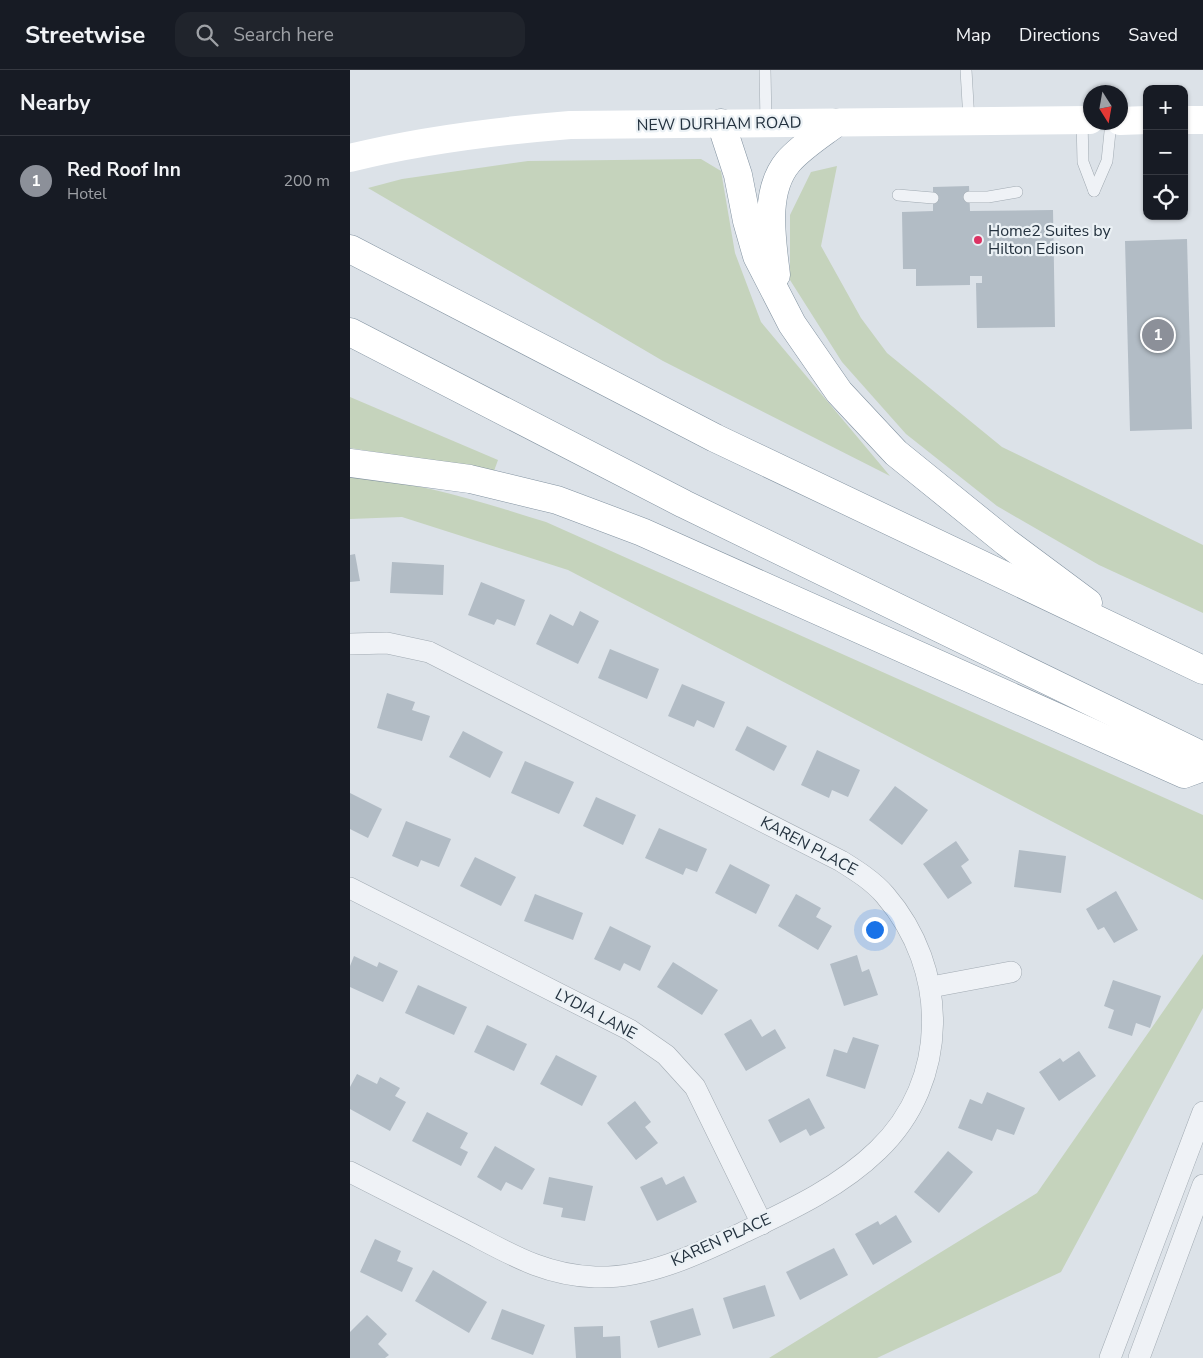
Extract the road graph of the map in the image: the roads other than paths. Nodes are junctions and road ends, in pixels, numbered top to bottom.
1 (765, 70) edge
2 (966, 70) edge
3 (1083, 120) edge
4 (1143, 120) edge
5 (1188, 120) edge
6 (1203, 120) edge
7 (969, 121) junction
8 (1128, 121) edge
9 (766, 122) junction
10 (720, 123) junction
11 (836, 123) junction
12 (1085, 130) edge
13 (1110, 130) edge
14 (350, 158) edge
15 (1017, 192) dead end
16 (898, 195) dead end
17 (970, 197) dead end
18 (933, 198) dead end
19 (350, 249) edge
20 (779, 298) junction
21 (350, 332) edge
22 (350, 463) edge
23 (350, 644) edge
24 (1144, 644) junction
25 (1203, 670) edge
26 (1203, 756) edge
27 (1203, 768) edge
28 (350, 888) edge
29 (1011, 972) dead end
30 (931, 987) junction
31 (1203, 1112) edge
32 (350, 1172) edge
33 (1203, 1185) edge
34 (762, 1224) junction
35 (1110, 1358) edge
36 (1139, 1358) edge

1 - 9 lane
2 - 7 lane
3 - 7 main road, NEW DURHAM ROAD
4 - 8 main road
5 - 6 main road
7 - 11 main road, NEW DURHAM ROAD
9 - 10 main road, NEW DURHAM ROAD
9 - 11 main road, NEW DURHAM ROAD
10 - 14 main road, NEW DURHAM ROAD
10 - 20 main road
11 - 20 main road
12 - 13 lane
15 - 17 lane
16 - 18 lane
19 - 24 main road
20 - 24 main road
21 - 26 main road
22 - 27 main road
23 - 30 street, KAREN PLACE
24 - 25 main road
28 - 34 street, LYDIA LANE
29 - 30 street
30 - 34 street, KAREN PLACE
31 - 35 street
32 - 34 street, KAREN PLACE
33 - 36 street

